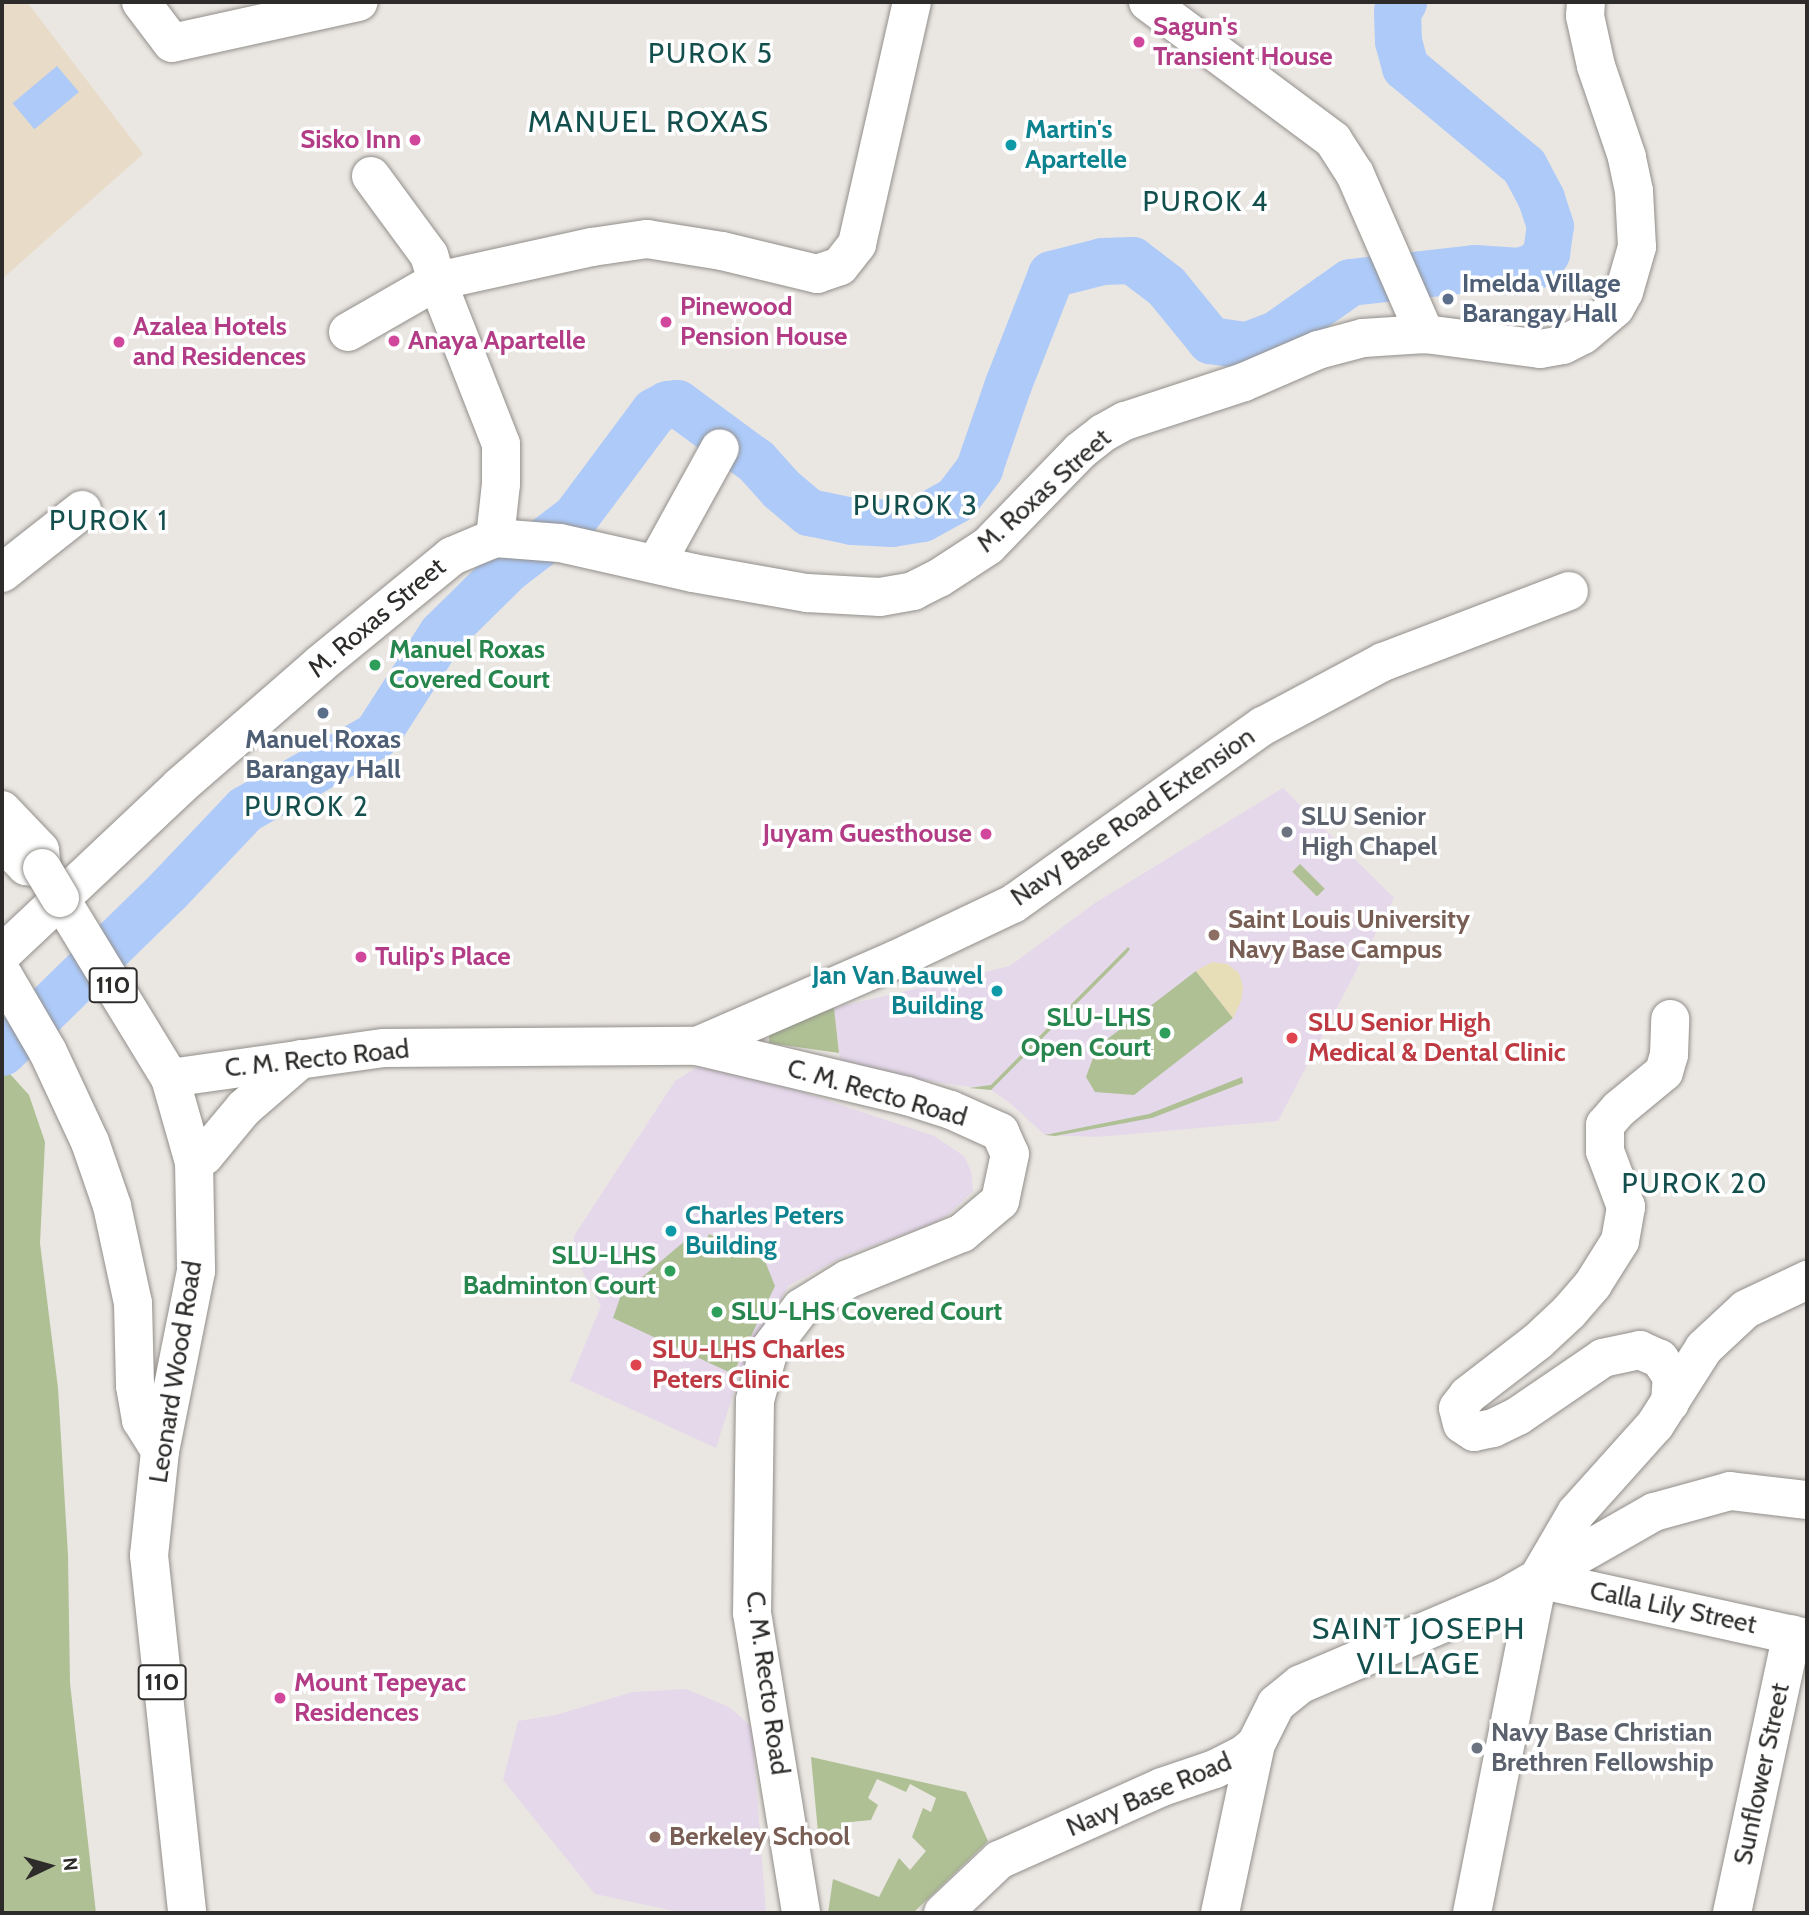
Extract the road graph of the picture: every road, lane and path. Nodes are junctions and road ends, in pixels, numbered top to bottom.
1 (141, 2) edge
2 (359, 2) edge
3 (1148, 2) edge
4 (1586, 2) edge
5 (922, 4) edge
6 (371, 176) dead end
7 (437, 281) junction
8 (348, 332) dead end
9 (1425, 334) junction
10 (720, 448) dead end
11 (82, 510) dead end
12 (495, 538) junction
13 (656, 564) junction
14 (2, 573) edge
15 (1569, 591) dead end
16 (2, 810) edge
17 (2, 841) edge
18 (42, 868) junction
19 (2, 954) edge
20 (9, 984) edge
21 (1670, 1019) dead end
22 (697, 1046) junction
23 (301, 1059) junction
24 (168, 1075) junction
25 (194, 1162) junction
26 (1807, 1280) edge
27 (1670, 1403) junction
28 (160, 1451) junction
29 (1807, 1500) edge
30 (1538, 1579) junction
31 (1799, 1636) edge
32 (1256, 1744) junction
33 (187, 1913) edge
34 (801, 1913) edge
35 (943, 1913) edge
36 (1220, 1913) edge
37 (1472, 1913) edge
38 (1732, 1913) edge

1 - 2 street
3 - 9 street
4 - 9 street, M. Roxas Street
5 - 7 street
6 - 7 street
7 - 8 street
7 - 12 street
9 - 13 street, M. Roxas Street
10 - 13 street
11 - 14 street
12 - 13 street, M. Roxas Street
12 - 19 street, M. Roxas Street
15 - 22 street, Navy Base Road Extension
16 - 18 street, Leonard Wood Road / 110
17 - 18 street
18 - 24 street, Leonard Wood Road / 110, bridge
20 - 28 street
21 - 27 street
22 - 23 street, C. M. Recto Road
22 - 34 street, C. M. Recto Road
23 - 24 street, C. M. Recto Road
23 - 25 street
24 - 25 street, Leonard Wood Road / 110
25 - 28 street, Leonard Wood Road / 110
26 - 27 street
27 - 30 street
28 - 33 street, Leonard Wood Road / 110
29 - 30 street, Navy Base Road
30 - 31 street, Calla Lily Street
30 - 32 street, Navy Base Road
30 - 37 street
31 - 38 street, Sunflower Street
32 - 35 street, Navy Base Road
32 - 36 street

